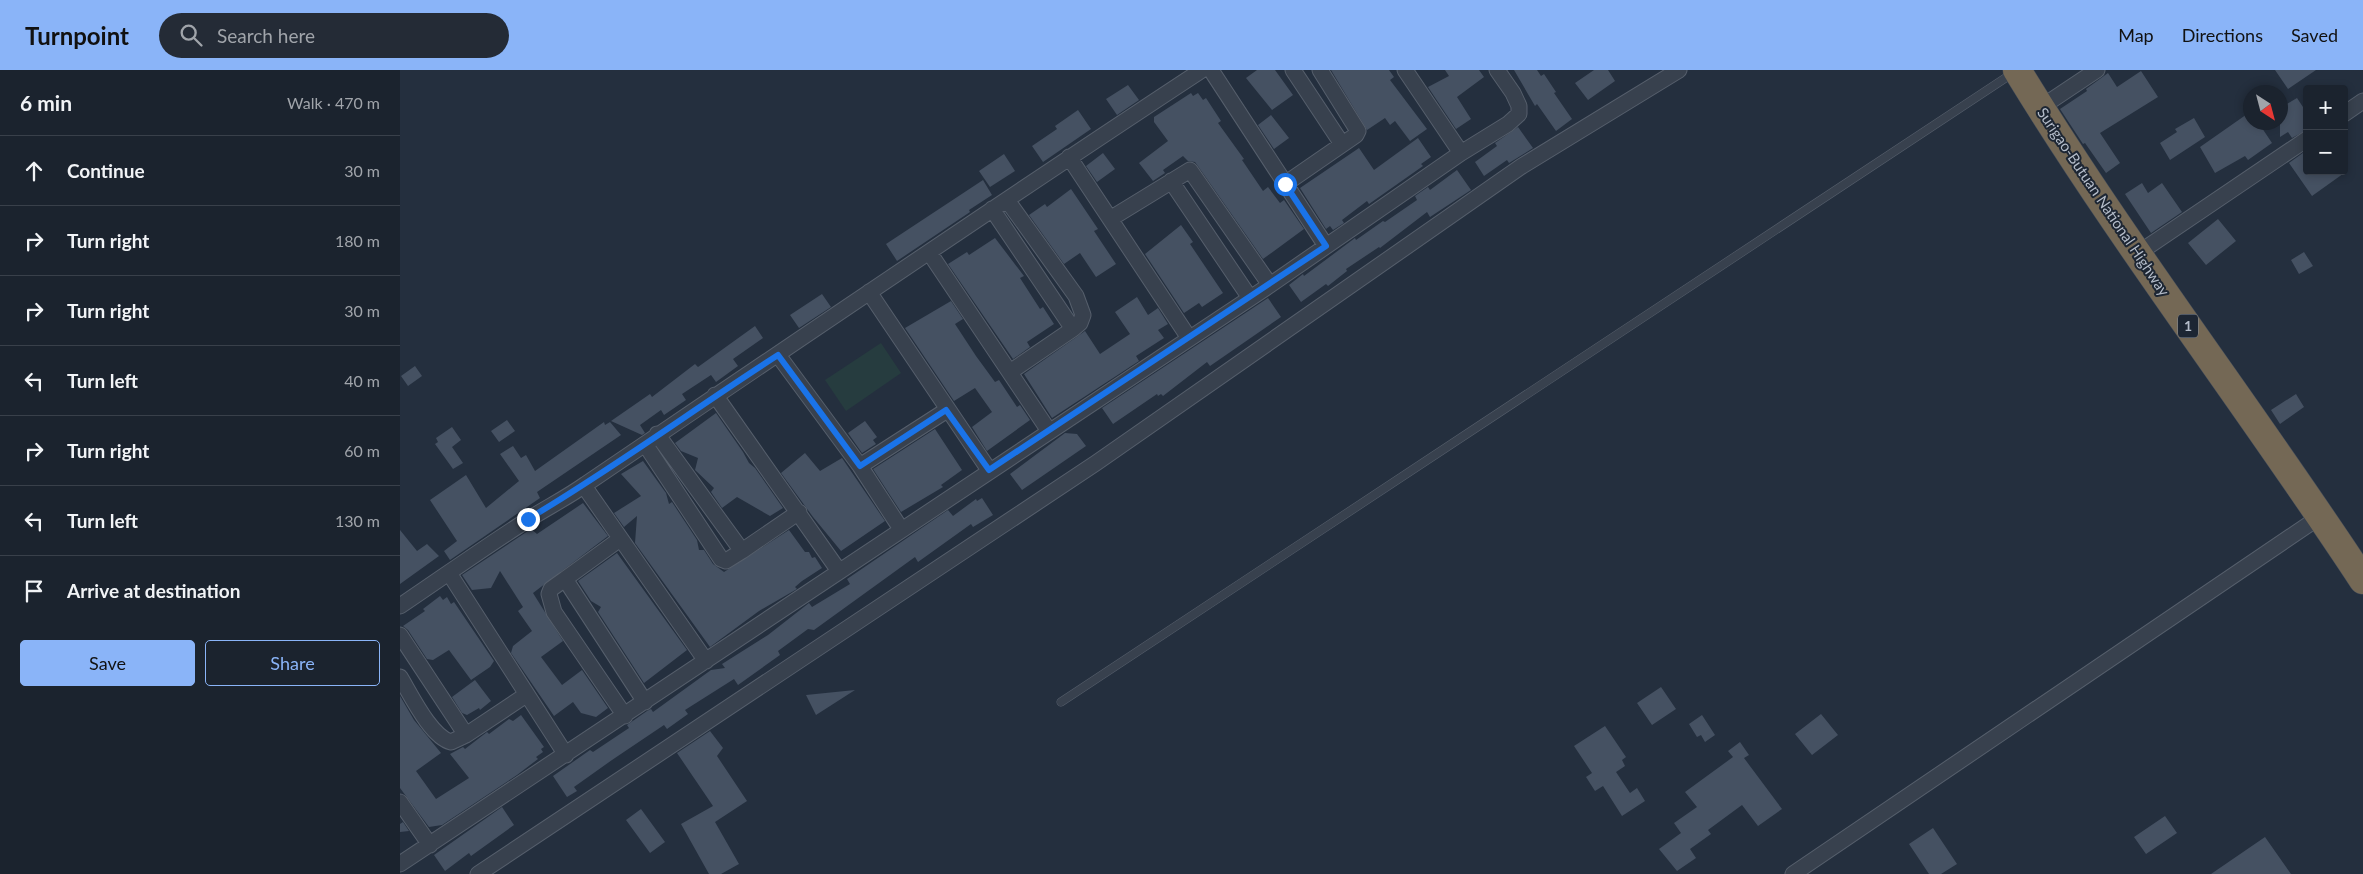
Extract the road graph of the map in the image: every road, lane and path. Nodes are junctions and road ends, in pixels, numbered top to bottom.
1 (1202, 70) edge
2 (1211, 70) edge
3 (1293, 70) edge
4 (1320, 70) edge
5 (1405, 70) edge
6 (1497, 70) edge
7 (1680, 70) edge
8 (2017, 70) edge
9 (2097, 70) edge
10 (2363, 101) edge
11 (2040, 108) junction
12 (2348, 111) edge
13 (2303, 142) edge
14 (1342, 144) junction
15 (1461, 153) junction
16 (1069, 157) junction
17 (1170, 181) junction
18 (1285, 184) junction
19 (1007, 200) junction
20 (992, 209) junction
21 (1110, 219) junction
22 (1326, 246) junction
23 (929, 252) junction
24 (2137, 254) junction
25 (1270, 285) junction
26 (869, 292) junction
27 (1250, 298) junction
28 (1073, 330) junction
29 (1189, 338) junction
30 (778, 355) junction
31 (1010, 372) junction
32 (715, 395) junction
33 (946, 410) junction
34 (1049, 431) junction
35 (657, 434) junction
36 (644, 444) junction
37 (860, 466) junction
38 (989, 470) junction
39 (584, 486) junction
40 (799, 512) junction
41 (2321, 516) junction
42 (901, 529) junction
43 (620, 539) junction
44 (742, 551) junction
45 (839, 571) junction
46 (449, 573) junction
47 (565, 579) junction
48 (2363, 580) edge
49 (400, 606) edge
50 (400, 635) edge
51 (706, 661) junction
52 (400, 677) edge
53 (526, 695) junction
54 (645, 702) junction
55 (1061, 702) dead end
56 (624, 716) junction
57 (466, 735) junction
58 (566, 755) junction
59 (400, 802) edge
60 (430, 845) junction
61 (400, 864) edge
62 (478, 874) edge
63 (1793, 874) edge

1 - 16 street
2 - 18 street
3 - 14 street
4 - 14 street
5 - 15 street
6 - 15 street
7 - 62 street
8 - 11 highway, Surigao-Butuan National Highway / 1
8 - 55 lane
9 - 11 street
10 - 12 street
11 - 24 highway, Surigao-Butuan National Highway / 1
13 - 24 street
14 - 18 street
15 - 22 street
16 - 19 street
16 - 21 street
17 - 21 street
17 - 25 street
17 - 27 street
18 - 22 street
19 - 20 street
19 - 28 street
20 - 23 street
20 - 28 street
21 - 29 street
22 - 25 street
23 - 26 street
23 - 31 street
24 - 41 highway, Surigao-Butuan National Highway / 1
25 - 27 street
26 - 30 street
26 - 33 street
27 - 29 street
28 - 31 street
29 - 34 street
30 - 32 street
30 - 37 street
31 - 34 street
32 - 35 street
32 - 40 street
33 - 37 street
33 - 38 street
34 - 38 street
35 - 36 street
35 - 44 street
36 - 39 street
36 - 44 street
37 - 42 street
38 - 42 street
39 - 43 street
39 - 46 street
40 - 44 street
40 - 45 street
41 - 48 highway, Surigao-Butuan National Highway / 1
41 - 63 street
42 - 45 street
43 - 47 street
43 - 51 street
45 - 51 street
46 - 49 street
46 - 53 street
47 - 54 street
47 - 56 street
50 - 57 street
51 - 54 street
52 - 57 street
53 - 57 street
53 - 58 street
54 - 56 street
56 - 58 street
58 - 60 street
59 - 60 street
60 - 61 street

